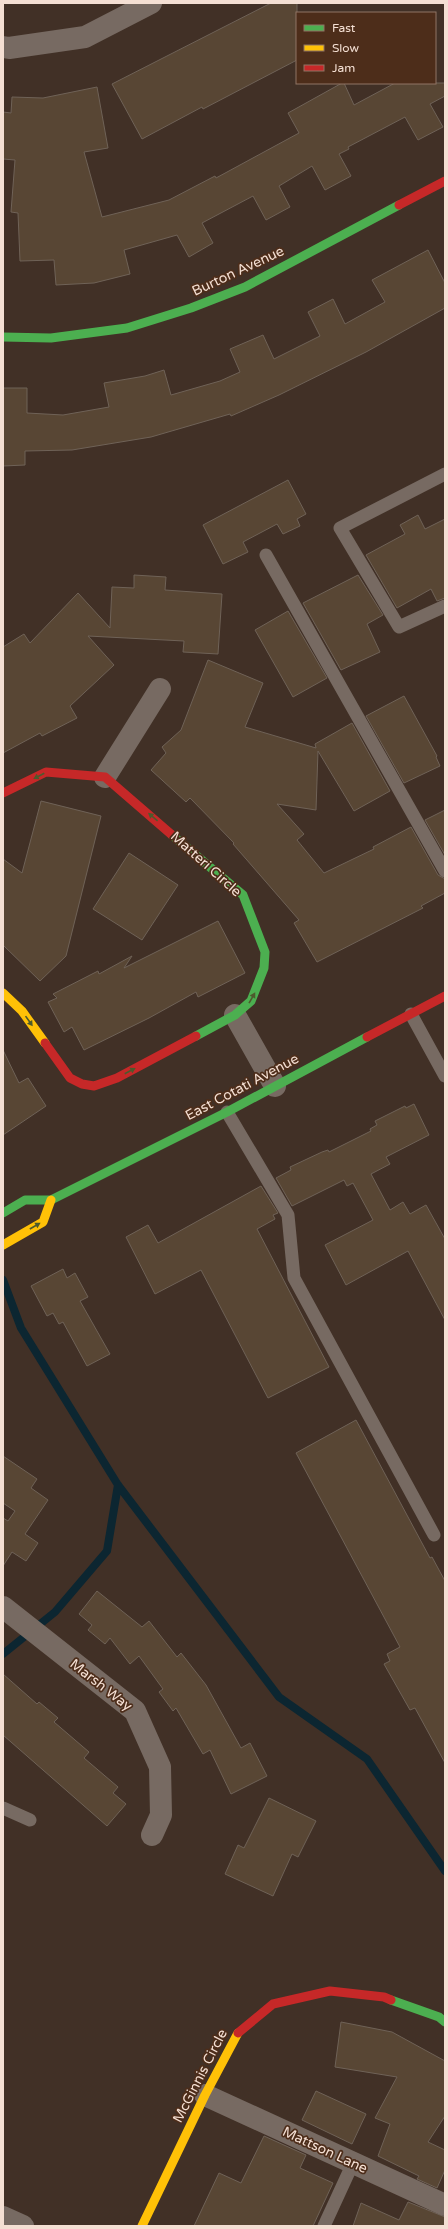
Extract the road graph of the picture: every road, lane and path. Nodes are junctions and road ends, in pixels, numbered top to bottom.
1 (151, 3) edge
2 (3, 47) edge
3 (445, 180) edge
4 (3, 337) edge
5 (445, 474) edge
6 (266, 555) dead end
7 (445, 606) edge
8 (160, 689) dead end
9 (105, 777) junction
10 (3, 793) edge
11 (445, 871) edge
12 (3, 993) edge
13 (445, 996) edge
14 (411, 1014) junction
15 (235, 1015) junction
16 (445, 1076) edge
17 (275, 1086) junction
18 (227, 1112) junction
19 (51, 1200) junction
20 (3, 1213) edge
21 (5, 1244) edge
22 (434, 1535) dead end
23 (6, 1609) edge
24 (3, 1808) edge
25 (30, 1820) dead end
26 (152, 1835) dead end
27 (445, 2022) edge
28 (204, 2095) junction
29 (352, 2163) junction
30 (445, 2205) edge
31 (3, 2217) edge
32 (23, 2226) edge
33 (142, 2226) edge
34 (324, 2226) edge

1 - 2 street
3 - 4 street, Burton Avenue
5 - 7 lane
6 - 11 lane
8 - 9 street
9 -> 10 street
15 -> 9 street, Matteri Circle
12 -> 15 street, Matteri Circle
13 - 14 street, East Cotati Avenue
14 - 16 lane
14 - 17 street, East Cotati Avenue
15 - 17 street
17 - 18 street, East Cotati Avenue
18 - 19 street, East Cotati Avenue
18 - 22 lane
19 - 20 street, East Cotati Avenue
21 -> 19 street
23 - 26 street, Marsh Way
24 - 25 lane
27 - 28 street, McGinnis Circle
28 - 29 street, Mattson Lane
28 - 33 street, McGinnis Circle
29 - 30 street, Mattson Lane
29 - 34 lane
31 - 32 street

